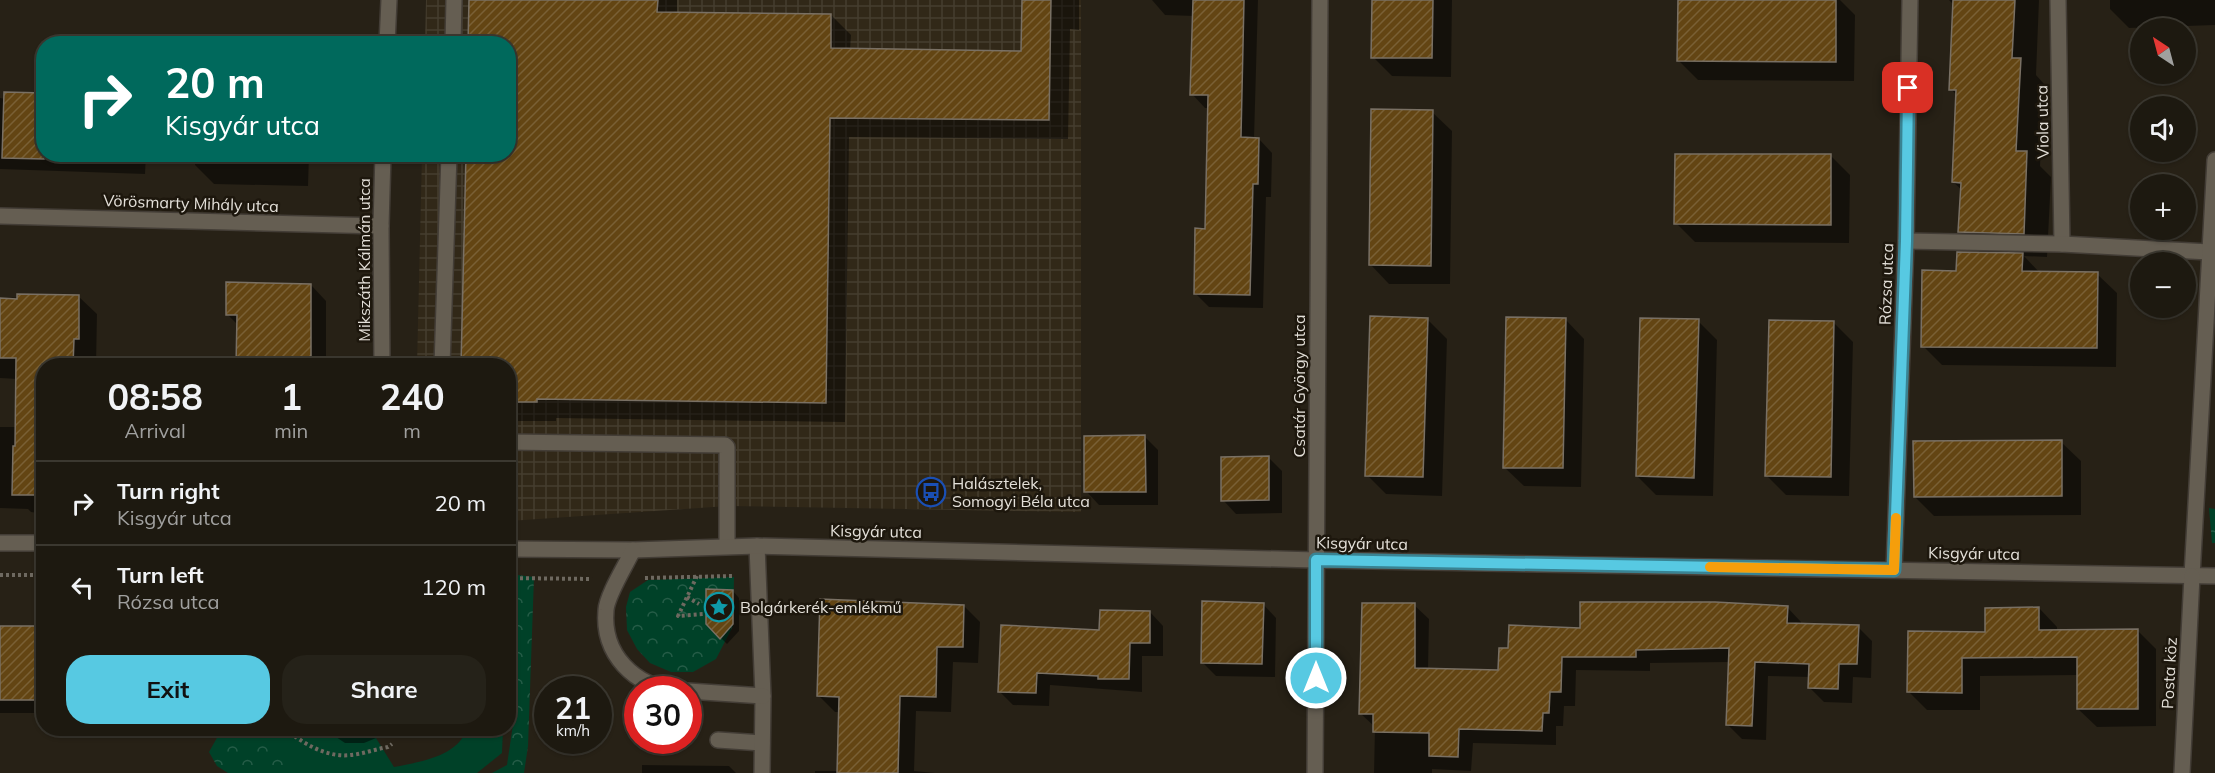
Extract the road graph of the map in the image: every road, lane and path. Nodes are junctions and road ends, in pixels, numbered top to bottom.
1 (389, 0) edge
2 (454, 0) edge
3 (1320, 0) edge
4 (1910, 0) edge
5 (2058, 0) edge
6 (387, 36) edge
7 (453, 36) edge
8 (2215, 160) edge
9 (383, 162) edge
10 (449, 162) edge
11 (0, 216) edge
12 (381, 226) junction
13 (1906, 241) junction
14 (2062, 244) junction
15 (2210, 252) junction
16 (382, 358) edge
17 (442, 358) edge
18 (516, 442) edge
19 (0, 543) edge
20 (36, 543) edge
21 (727, 546) junction
22 (757, 546) junction
23 (516, 549) edge
24 (633, 550) junction
25 (1316, 560) junction
26 (1894, 570) junction
27 (0, 574) edge
28 (36, 575) edge
29 (697, 576) dead end
30 (2192, 576) junction
31 (2215, 576) edge
32 (687, 597) junction
33 (699, 604) dead end
34 (704, 614) dead end
35 (635, 676) edge
36 (702, 692) edge
37 (763, 696) junction
38 (295, 736) edge
39 (718, 740) dead end
40 (762, 743) junction
41 (392, 744) dead end
42 (762, 773) edge
43 (1315, 773) edge
44 (2182, 773) edge

1 - 6 street
2 - 7 street
3 - 25 street, Csatár György utca
4 - 13 street, Rózsa utca
5 - 14 street, Viola utca
8 - 15 street, Posta köz
9 - 12 street, Mikszáth Kálmán utca
10 - 17 street
11 - 12 street, Vörösmarty Mihály utca
12 - 16 street, Mikszáth Kálmán utca
13 - 14 street
13 - 26 street, Rózsa utca
14 - 15 street
15 - 30 street, Posta köz
18 - 21 street
19 - 20 street
21 - 22 street, Kisgyár utca
21 - 24 street, Kisgyár utca
22 - 25 street, Kisgyár utca
22 - 37 street
23 - 24 street, Kisgyár utca
24 - 35 street
25 - 26 street, Kisgyár utca
25 - 43 street, Csatár György utca
26 - 30 street, Kisgyár utca
27 - 28 path
29 - 32 path
30 - 31 street, Kisgyár utca
30 - 44 street, Posta köz
32 - 33 path
32 - 34 path
36 - 37 street
37 - 40 street
38 - 41 path
39 - 40 street
40 - 42 street

